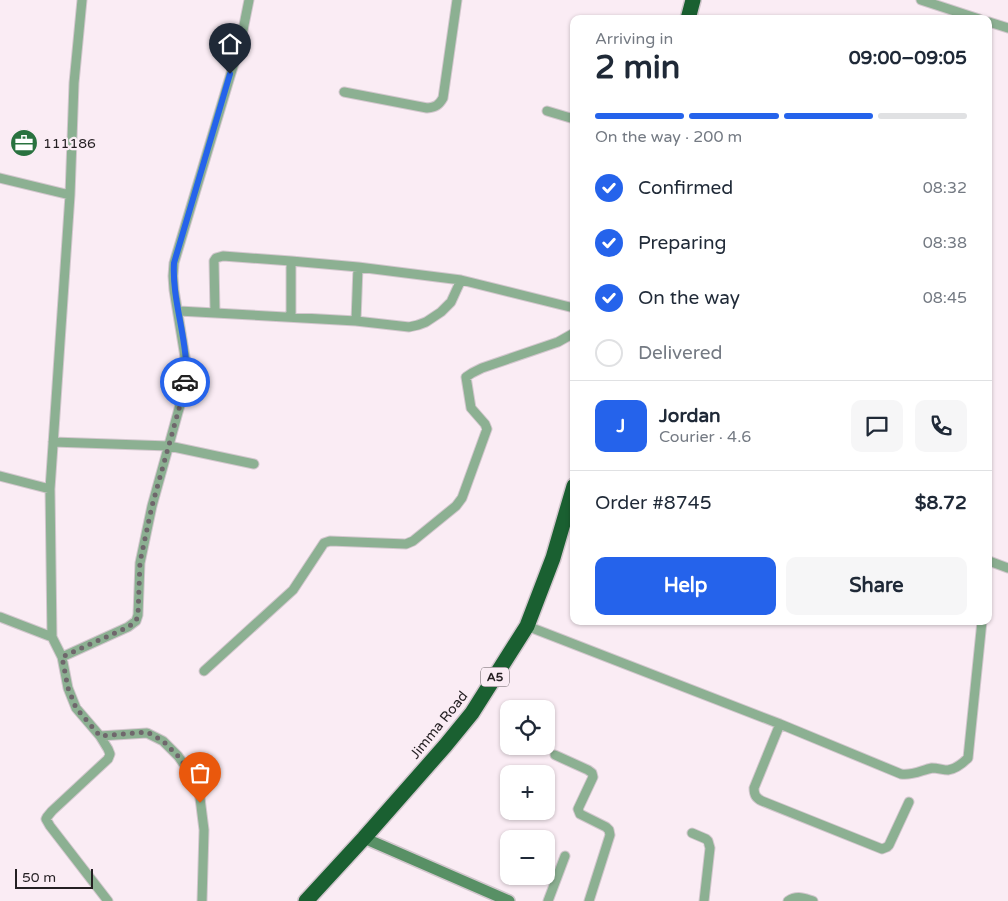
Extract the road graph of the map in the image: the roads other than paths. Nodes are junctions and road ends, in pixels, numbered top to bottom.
1 (82, 0) edge
2 (249, 0) edge
3 (457, 0) edge
4 (693, 0) edge
5 (921, 0) edge
6 (689, 15) edge
7 (967, 15) edge
8 (992, 23) edge
9 (1008, 28) edge
10 (344, 92) dead end
11 (547, 111) dead end
12 (570, 118) edge
13 (0, 178) edge
14 (70, 195) junction
15 (292, 261) junction
16 (358, 267) junction
17 (461, 280) junction
18 (570, 307) edge
19 (179, 311) junction
20 (215, 313) junction
21 (291, 317) junction
22 (356, 321) junction
23 (570, 335) edge
24 (53, 442) junction
25 (169, 446) junction
26 (254, 464) dead end
27 (0, 476) edge
28 (50, 488) junction
29 (570, 504) edge
30 (992, 561) edge
31 (1008, 568) edge
32 (0, 617) edge
33 (982, 625) edge
34 (527, 626) junction
35 (52, 637) junction
36 (62, 657) junction
37 (204, 671) dead end
38 (780, 724) junction
39 (100, 736) junction
40 (555, 755) dead end
41 (909, 802) dead end
42 (692, 833) dead end
43 (364, 838) junction
44 (565, 856) dead end
45 (108, 901) edge
46 (202, 901) edge
47 (306, 901) edge
48 (509, 901) edge
49 (548, 901) edge
50 (589, 901) edge
51 (704, 901) edge
52 (788, 901) edge
53 (812, 901) edge

1 - 14 street
2 - 19 street
3 - 10 street
4 - 6 highway
5 - 7 street
8 - 9 street
11 - 12 street
13 - 14 street
14 - 24 street
15 - 16 street
15 - 20 street
15 - 21 street
16 - 17 street
16 - 22 street
17 - 18 street
17 - 22 street
19 - 20 street
19 - 25 street
20 - 21 street
21 - 22 street
23 - 37 street
24 - 25 street
24 - 28 street
25 - 26 street
25 - 36 street
27 - 28 street
28 - 35 street
29 - 34 highway, Jimma Road / A5
30 - 31 street
32 - 35 street
33 - 38 street
34 - 38 street
34 - 43 highway, Jimma Road / A5
35 - 36 street
36 - 39 street
38 - 41 street
39 - 45 street
39 - 46 street
40 - 50 street
42 - 51 street
43 - 47 highway, Jimma Road / A5
43 - 48 street
44 - 49 street
52 - 53 street

